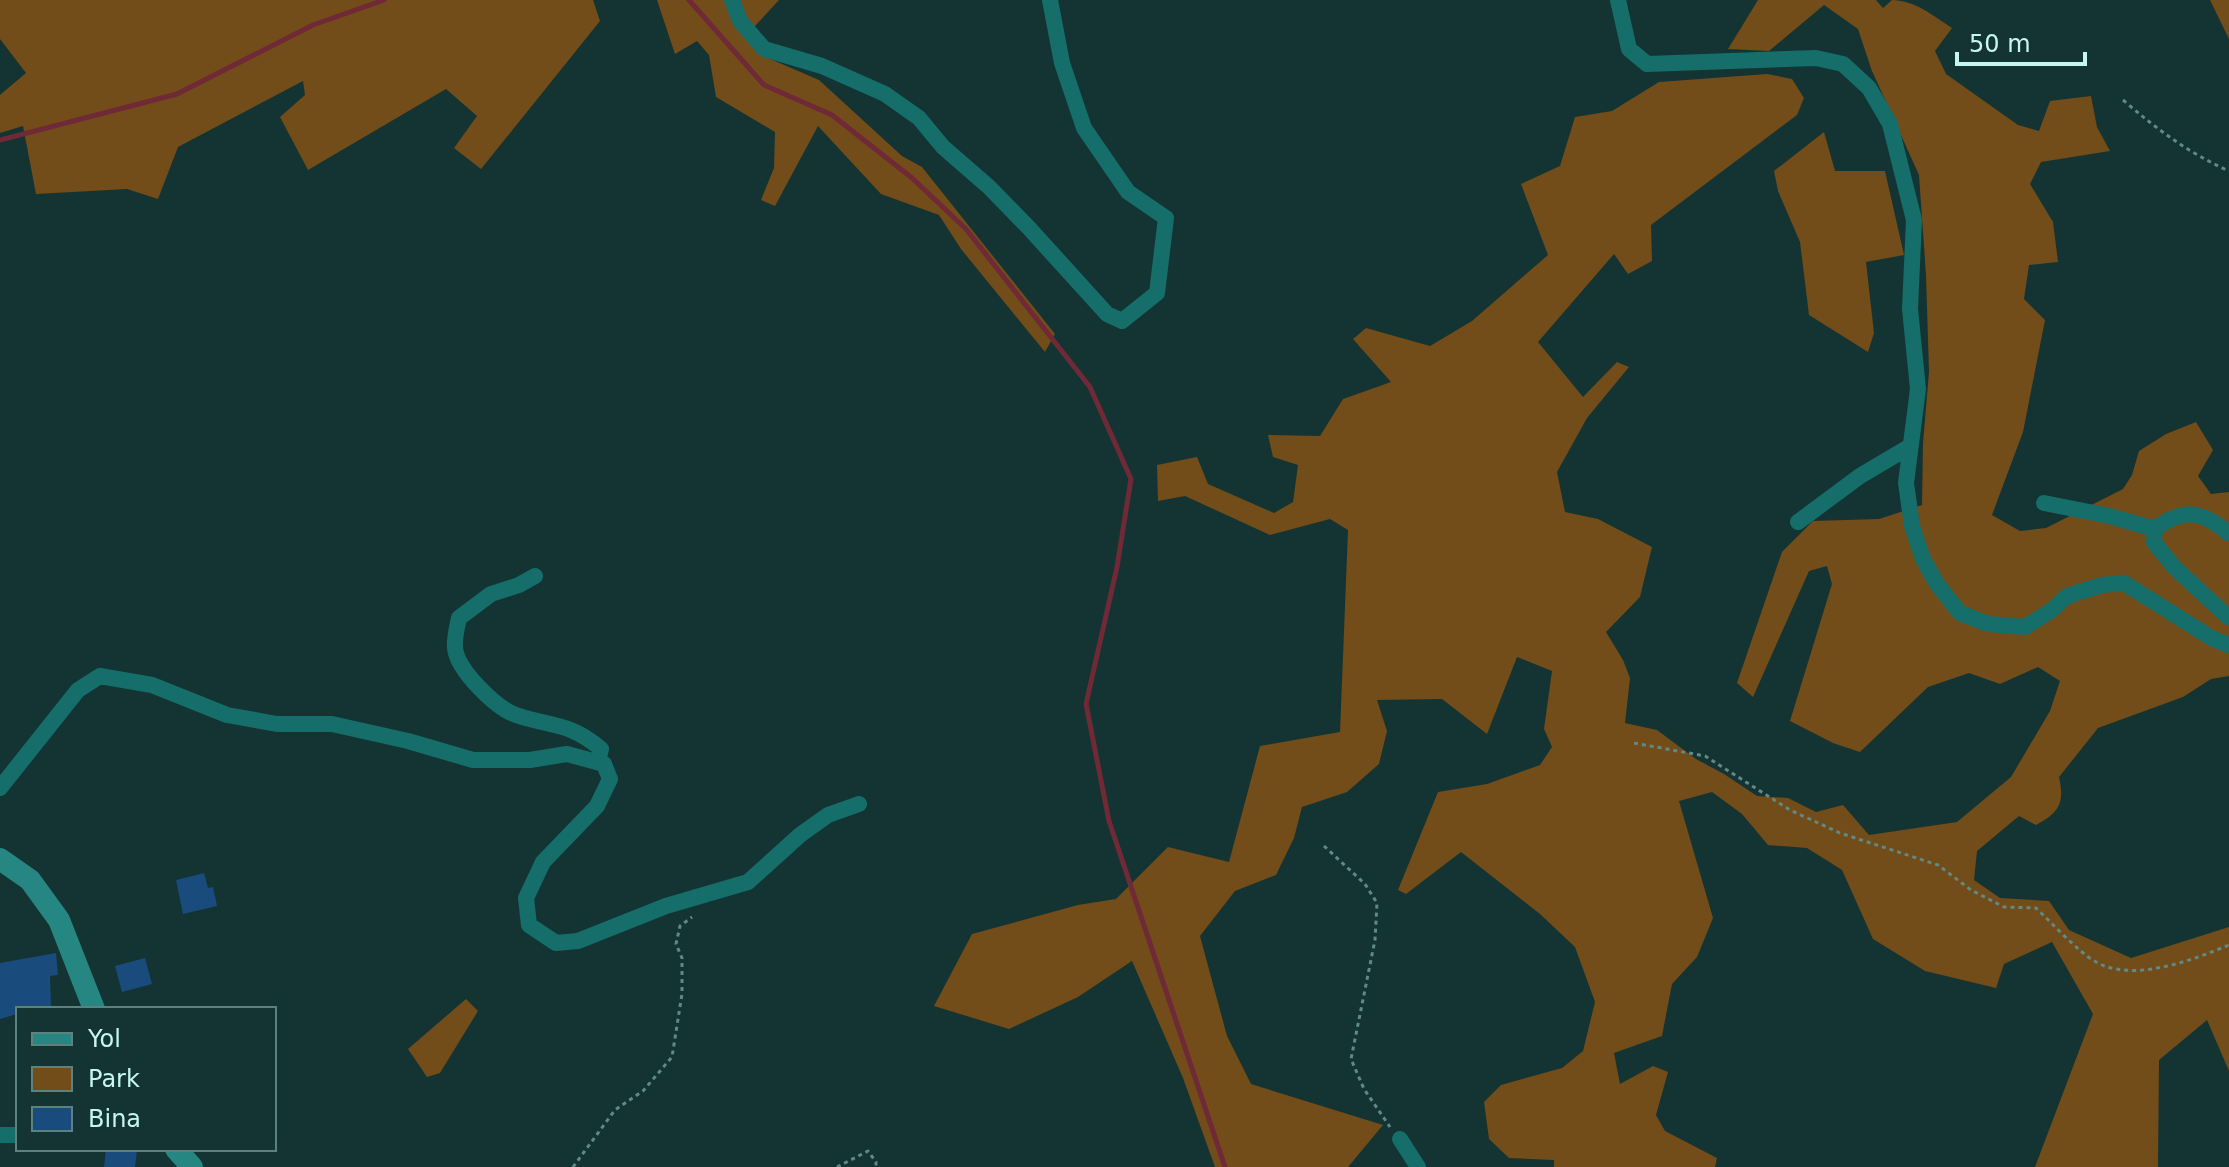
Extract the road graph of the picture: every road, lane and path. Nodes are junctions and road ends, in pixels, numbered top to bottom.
1 (732, 0) edge
2 (1050, 0) edge
3 (1618, 0) edge
4 (2123, 100) dead end
5 (2229, 171) edge
6 (1909, 447) junction
7 (2044, 503) dead end
8 (1798, 522) dead end
9 (2155, 529) junction
10 (2229, 534) edge
11 (535, 576) dead end
12 (2229, 618) edge
13 (2229, 645) edge
14 (1634, 743) dead end
15 (598, 762) junction
16 (0, 788) edge
17 (859, 804) dead end
18 (1324, 846) dead end
19 (0, 859) edge
20 (692, 916) dead end
21 (2229, 945) edge
22 (93, 1007) edge
23 (1400, 1139) joint
24 (178, 1151) edge
25 (192, 1167) edge
26 (573, 1167) edge
27 (837, 1167) edge
28 (876, 1167) edge
29 (1418, 1167) edge

1 - 2 street
3 - 6 street
4 - 5 path
6 - 8 street
6 - 13 street
7 - 9 street
9 - 10 street
9 - 12 street
11 - 15 street
14 - 21 path
15 - 16 street
15 - 17 street
18 - 23 path
19 - 22 main road
20 - 26 path
23 - 29 street
24 - 25 main road
27 - 28 path

